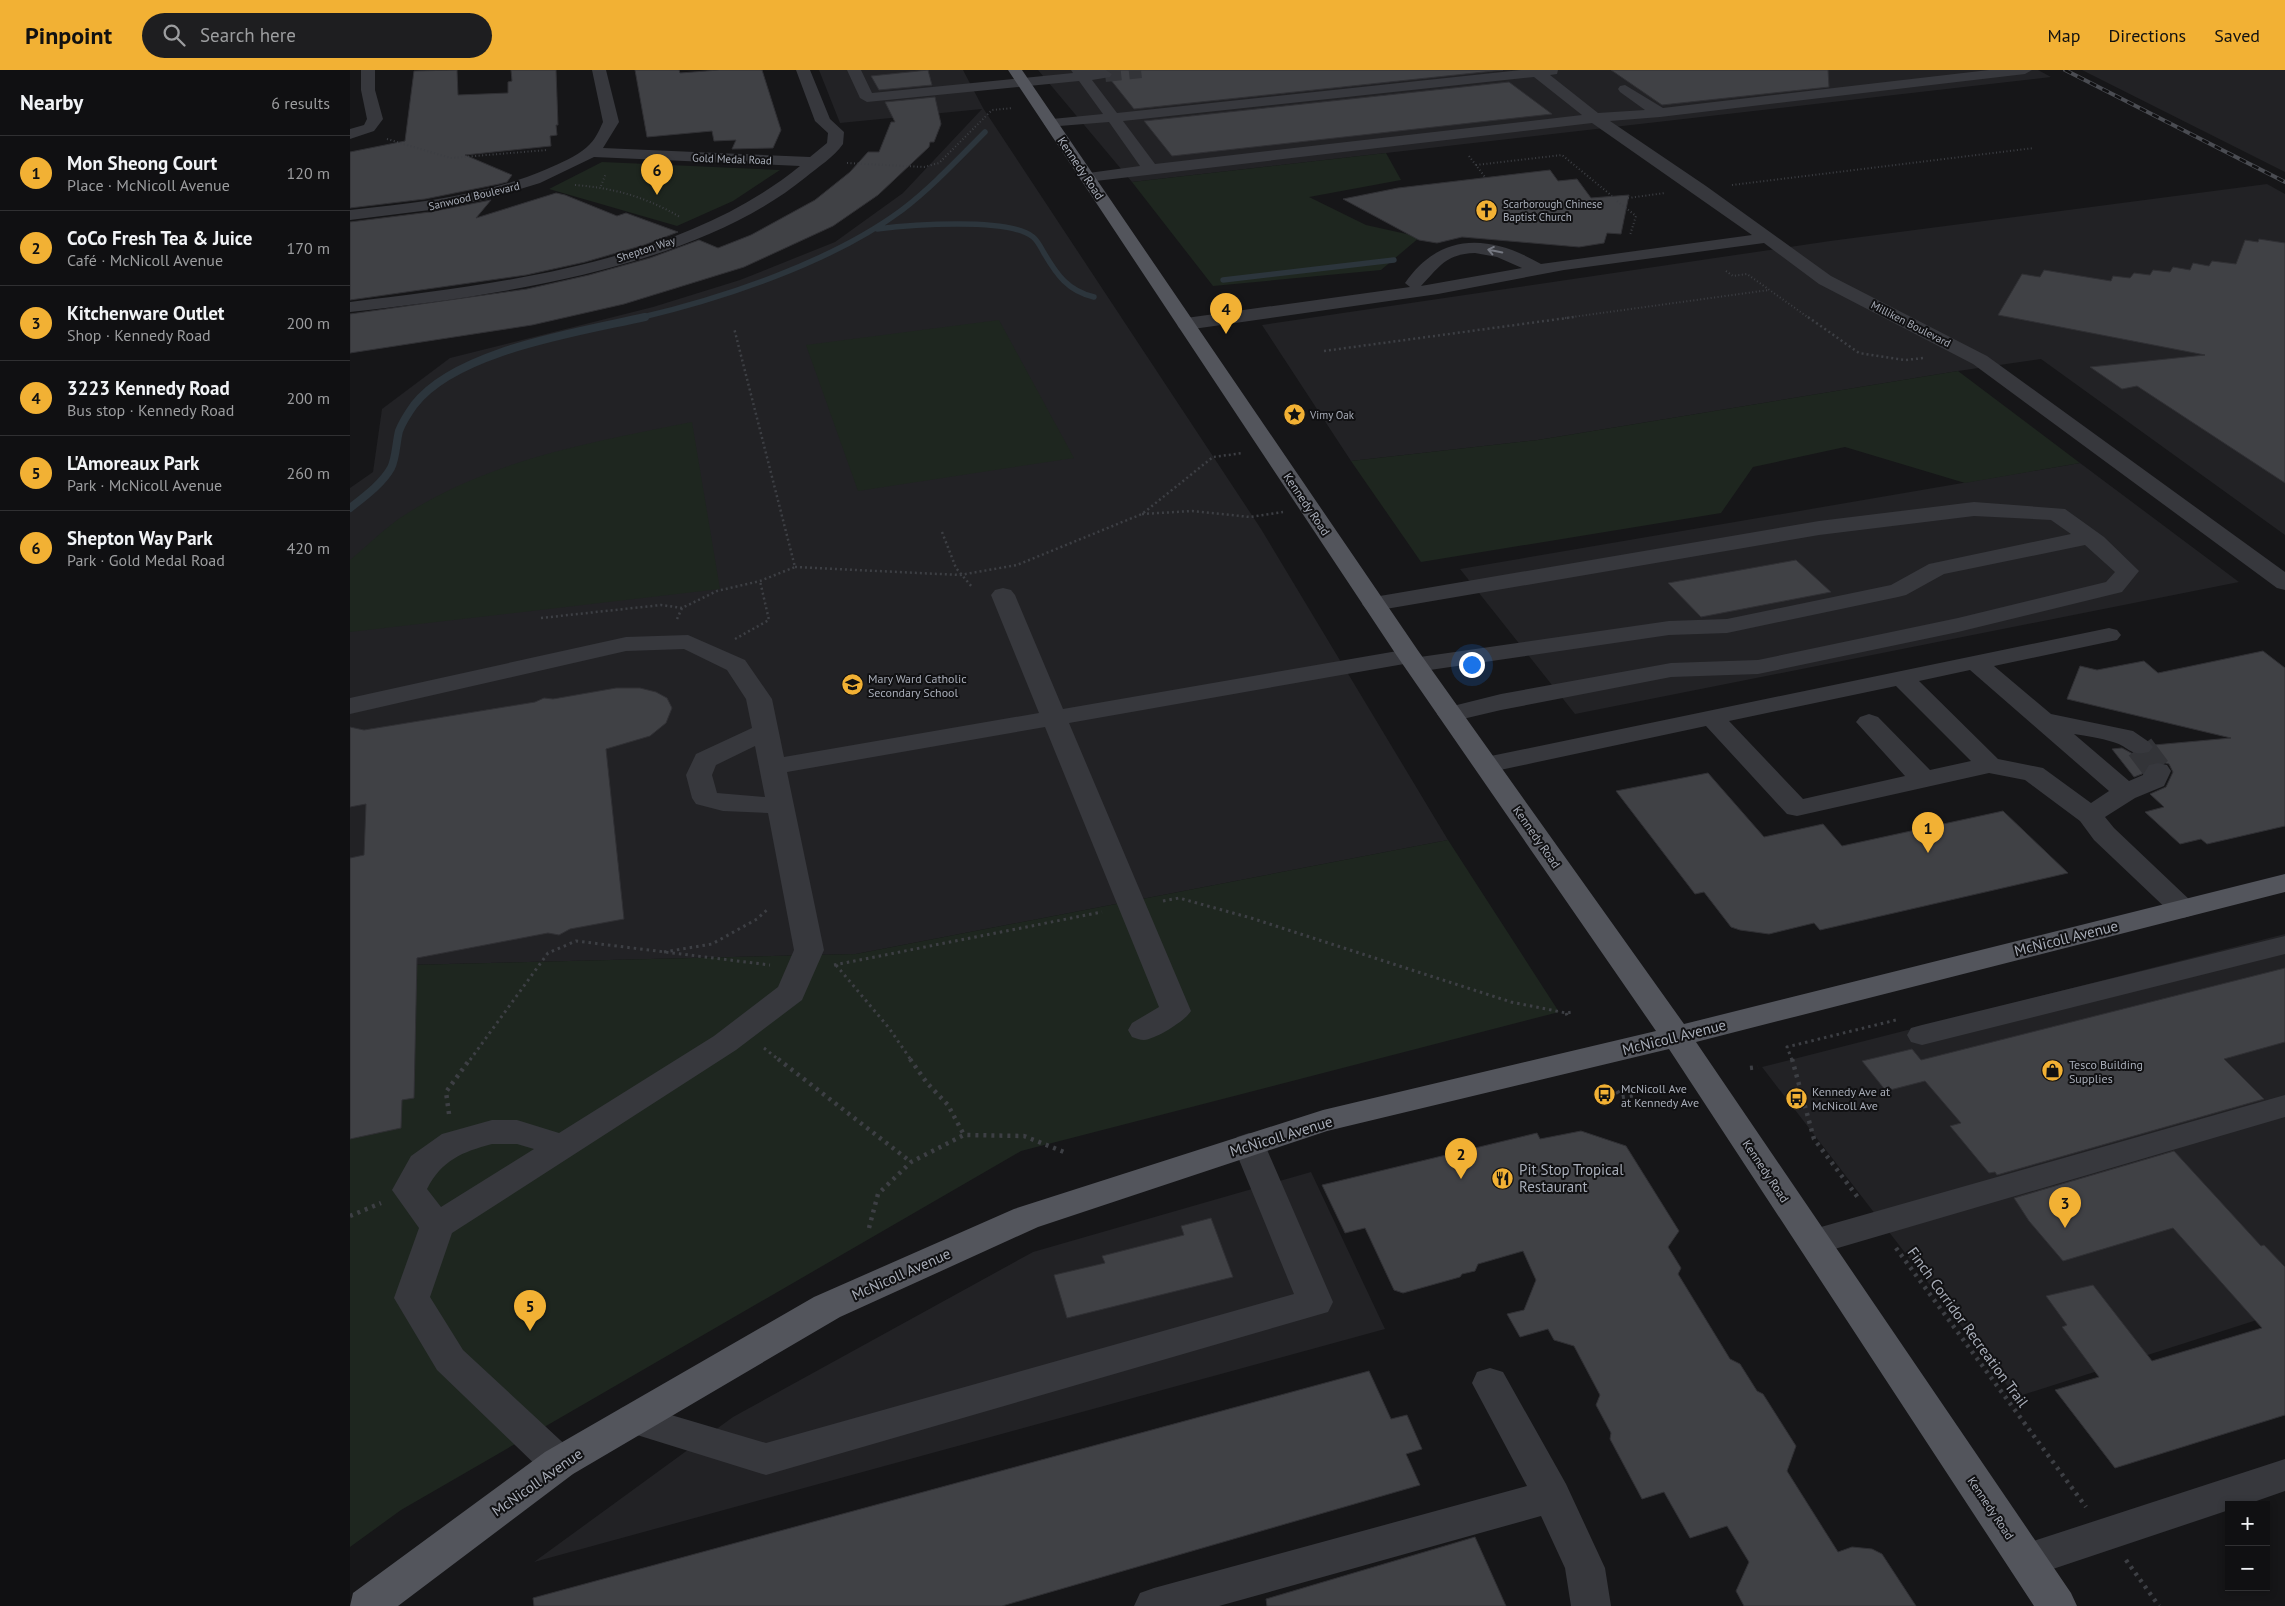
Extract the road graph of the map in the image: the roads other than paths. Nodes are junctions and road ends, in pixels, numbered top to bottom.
1 (368, 70) edge
2 (599, 70) edge
3 (803, 70) edge
4 (854, 70) edge
5 (1562, 70) edge
6 (2025, 70) edge
7 (1536, 71) edge
8 (1080, 73) edge
9 (1105, 74) dead end
10 (1019, 76) edge
11 (1625, 89) dead end
12 (1660, 113) junction
13 (1113, 118) junction
14 (1595, 118) junction
15 (1052, 124) junction
16 (356, 133) edge
17 (591, 152) junction
18 (814, 162) junction
19 (1151, 170) junction
20 (1087, 177) junction
21 (350, 215) edge
22 (1765, 238) junction
23 (1539, 270) junction
24 (1414, 283) junction
25 (1466, 283) junction
26 (350, 307) edge
27 (1183, 319) junction
28 (2089, 537) junction
29 (2285, 583) edge
30 (1004, 595) dead end
31 (1374, 604) junction
32 (2110, 635) dead end
33 (1413, 660) junction
34 (1975, 662) junction
35 (1902, 678) junction
36 (350, 706) edge
37 (1450, 714) junction
38 (1055, 718) junction
39 (1712, 718) junction
40 (2041, 720) junction
41 (1869, 722) dead end
42 (766, 731) junction
43 (2140, 746) tunnel mouth
44 (1486, 765) junction
45 (1989, 765) junction
46 (773, 767) junction
47 (2158, 771) dead end
48 (1924, 780) junction
49 (2126, 792) junction
50 (780, 806) junction
51 (2090, 815) junction
52 (2285, 883) edge
53 (2182, 909) junction
54 (2285, 945) edge
55 (1143, 1030) dead end
56 (1922, 1035) dead end
57 (1676, 1036) junction
58 (2285, 1106) edge
59 (1249, 1145) junction
60 (564, 1146) junction
61 (437, 1226) junction
62 (1814, 1242) junction
63 (1490, 1383) dead end
64 (634, 1419) junction
65 (559, 1463) junction
66 (2285, 1475) edge
67 (1552, 1496) junction
68 (2026, 1560) junction
69 (367, 1606) edge
70 (1154, 1606) edge
71 (1591, 1606) edge
72 (2057, 1606) edge

1 - 16 street
2 - 17 street, Sanwood Boulevard
3 - 18 street, Shepton Way
4 - 10 street
5 - 7 street
6 - 12 street
7 - 13 street
7 - 14 street, Milliken Boulevard
8 - 9 street
8 - 10 street
8 - 13 street
10 - 15 main road, Kennedy Road
11 - 12 street
12 - 14 street
13 - 15 street
13 - 19 street
14 - 19 street
14 - 22 street, Milliken Boulevard
15 - 20 main road, Kennedy Road
17 - 18 street, Gold Medal Road
17 - 21 street, Sanwood Boulevard
18 - 26 street, Shepton Way
19 - 20 street
20 - 27 main road, Kennedy Road
22 - 23 street
22 - 29 street, Milliken Boulevard
23 -> 24 street
23 - 25 street
24 - 25 street
24 - 27 street
25 - 27 street
27 - 31 main road, Kennedy Road
28 - 31 street
28 - 33 street
28 - 37 street
30 - 38 street
31 - 33 main road, Kennedy Road
32 - 34 street
33 - 37 main road, Kennedy Road
33 - 38 street
34 - 35 street
34 - 40 street
35 - 39 street
35 - 45 street
36 - 42 street
37 - 44 main road, Kennedy Road
38 - 46 street
38 - 55 street
39 - 44 street
39 - 48 street
40 - 43 street
40 - 49 street
41 - 48 street
42 - 46 street
42 - 50 street
44 - 57 main road, Kennedy Road
45 - 48 street
45 - 51 street
46 - 50 street
47 - 49 street
49 - 51 street
50 - 60 street
51 - 53 street
52 - 53 main road, McNicoll Avenue
53 - 57 main road, McNicoll Avenue
54 - 56 street
57 - 59 main road, McNicoll Avenue
57 - 62 main road, Kennedy Road
58 - 62 street
59 - 64 main road, McNicoll Avenue
59 - 64 street
60 - 61 street
60 - 61 street
61 - 65 street
62 - 68 main road, Kennedy Road
63 - 67 street
64 - 65 main road, McNicoll Avenue
65 - 69 main road, McNicoll Avenue
66 - 68 street
67 - 70 street
67 - 71 street
68 - 72 main road, Kennedy Road

